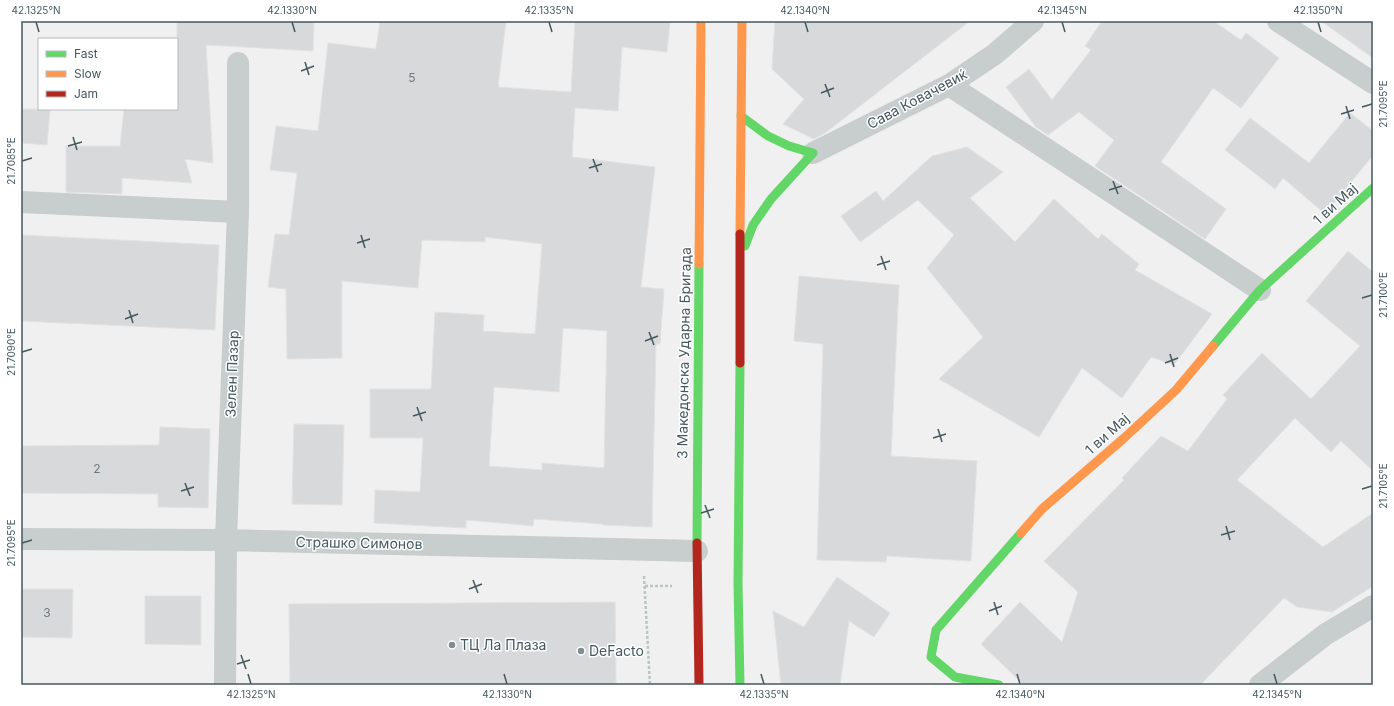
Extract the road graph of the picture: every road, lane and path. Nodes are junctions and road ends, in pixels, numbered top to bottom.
1 (701, 21) edge
2 (742, 21) edge
3 (1033, 21) edge
4 (1278, 21) edge
5 (238, 63) dead end
6 (1373, 83) edge
7 (949, 85) junction
8 (741, 116) junction
9 (813, 153) junction
10 (1373, 188) edge
11 (21, 202) edge
12 (238, 212) junction
13 (741, 255) junction
14 (1260, 290) junction
15 (21, 539) edge
16 (226, 540) junction
17 (643, 550) junction
18 (697, 552) junction
19 (1373, 606) edge
20 (225, 685) edge
21 (650, 685) edge
22 (699, 685) edge
23 (740, 685) edge
24 (999, 685) edge
25 (1260, 685) edge

1 - 18 street, 3 Македонска Ударна Бригада
2 - 8 street
3 - 7 street, Сава Ковачевиќ
4 - 6 street
5 - 12 street, Зелен Пазар
7 - 9 street, Сава Ковачевиќ
7 - 14 street
8 - 9 street
8 - 13 street
9 - 13 street
10 - 14 street, 1 ви Мај
11 - 12 street
12 - 16 street, Зелен Пазар
13 - 23 street
14 - 24 street, 1 ви Мај
15 - 16 street, Страшко Симонов
16 - 17 street, Страшко Симонов
16 - 20 street, Зелен Пазар
17 - 18 street, Страшко Симонов
17 - 21 path
18 - 22 street, 3 Македонска Ударна Бригада
19 - 25 street

